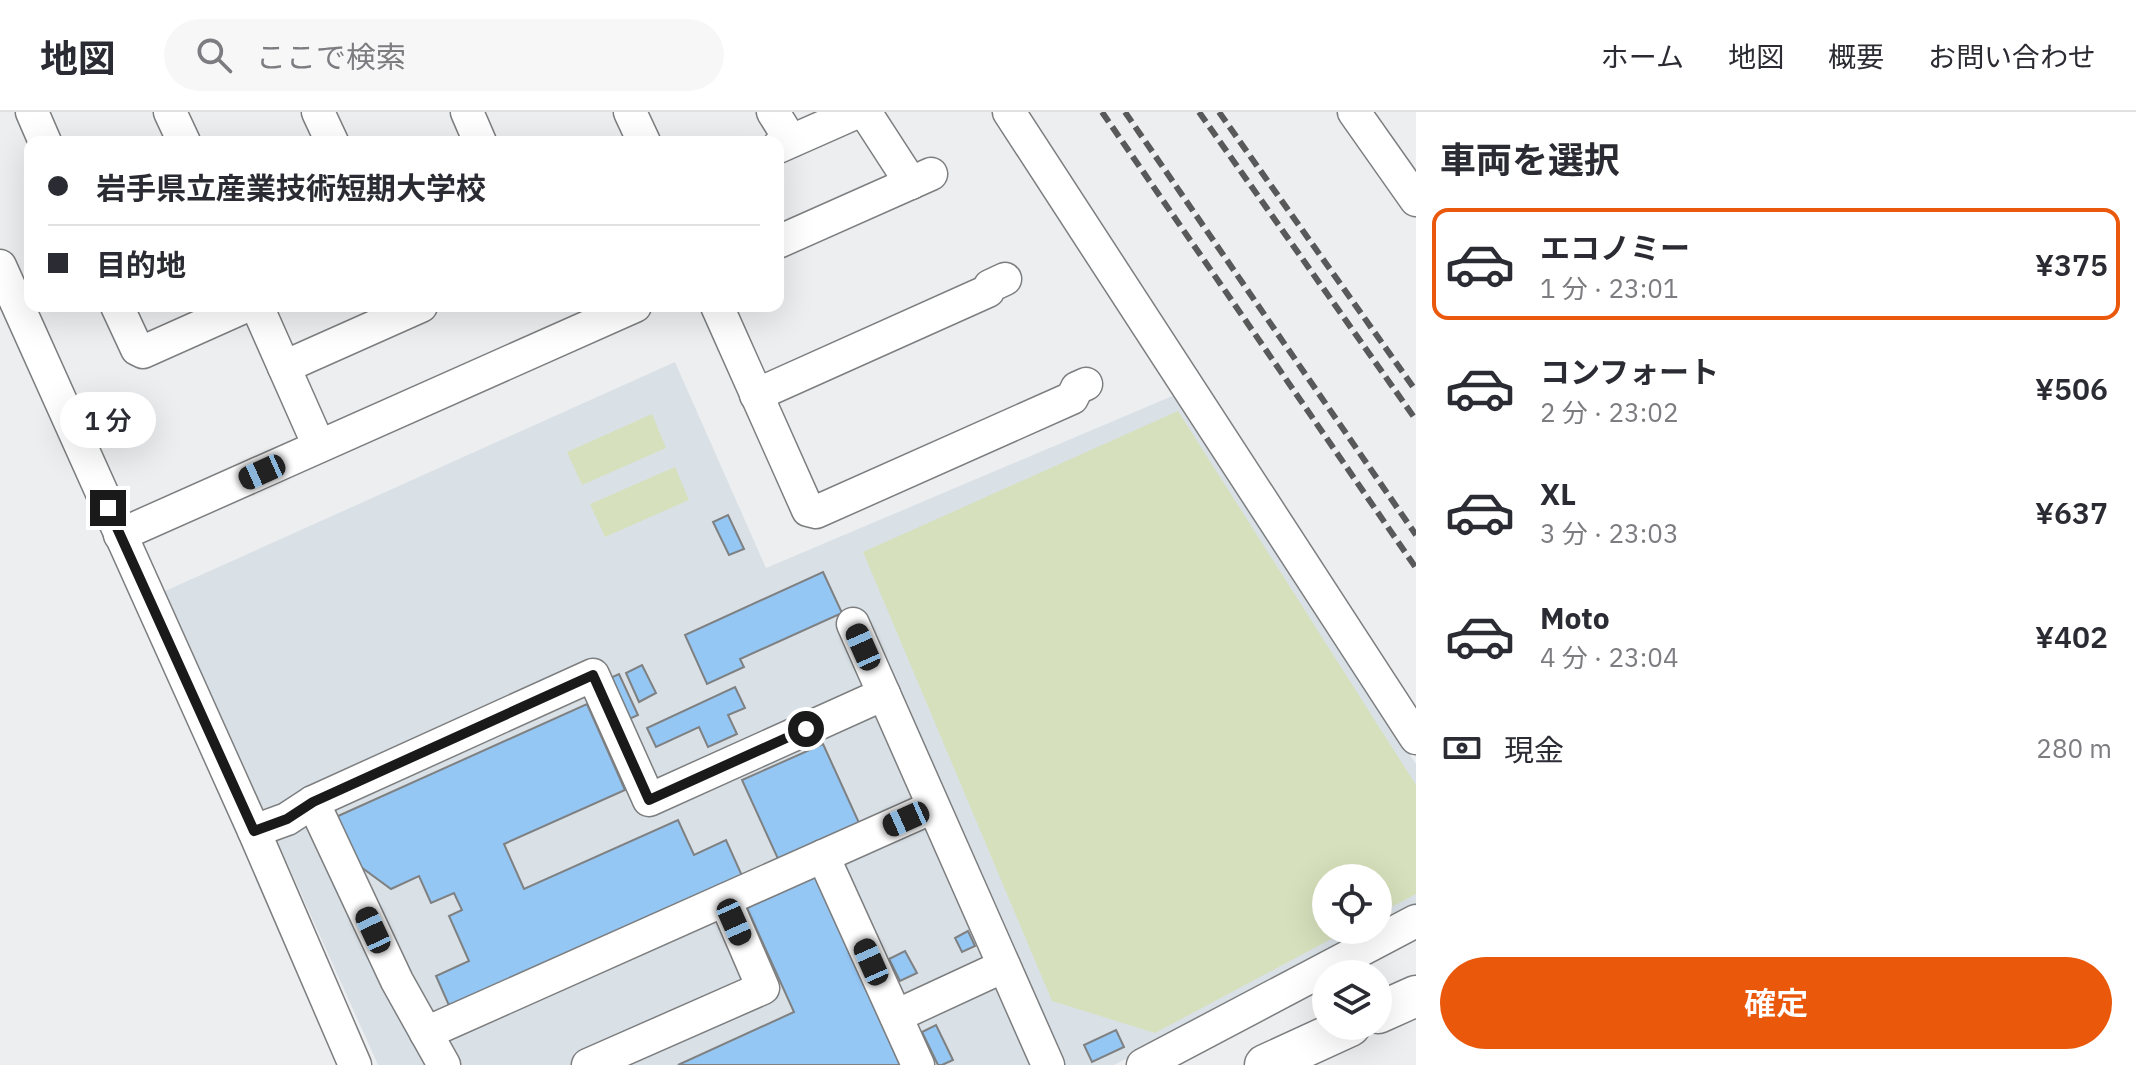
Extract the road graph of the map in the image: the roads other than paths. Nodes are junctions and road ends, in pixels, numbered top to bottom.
1 (32, 112) edge
2 (170, 112) edge
3 (318, 112) edge
4 (467, 112) edge
5 (630, 112) edge
6 (773, 112) edge
7 (857, 112) edge
8 (865, 112) edge
9 (1009, 112) edge
10 (1354, 112) edge
11 (42, 136) edge
12 (181, 136) edge
13 (329, 136) edge
14 (477, 136) edge
15 (641, 136) edge
16 (781, 136) edge
17 (784, 144) edge
18 (1416, 200) edge
19 (784, 239) edge
20 (0, 266) edge
21 (1005, 279) dead end
22 (120, 312) edge
23 (233, 312) edge
24 (260, 312) edge
25 (402, 312) edge
26 (621, 312) edge
27 (720, 312) edge
28 (284, 367) junction
29 (1086, 384) dead end
30 (756, 395) junction
31 (319, 446) junction
32 (120, 535) junction
33 (853, 624) dead end
34 (884, 694) junction
35 (1416, 738) edge
36 (313, 802) junction
37 (933, 807) junction
38 (254, 831) junction
39 (823, 856) junction
40 (725, 900) junction
41 (1416, 921) edge
42 (1004, 966) junction
43 (1416, 996) edge
44 (1392, 1007) edge
45 (896, 1016) junction
46 (426, 1033) junction
47 (1319, 1040) edge
48 (355, 1065) edge
49 (444, 1065) edge
50 (588, 1065) edge
51 (918, 1065) edge
52 (1048, 1065) edge
53 (1143, 1065) edge
54 (1265, 1065) edge

1 - 11 street
2 - 12 street
3 - 13 street
4 - 14 street
5 - 15 street
6 - 16 street
7 - 17 street
8 - 19 street
9 - 35 street
10 - 18 street
20 - 32 street
21 - 30 street
22 - 23 street
24 - 28 street
25 - 28 street
26 - 31 street
27 - 30 street
28 - 31 street
29 - 30 street
31 - 32 street
32 - 38 street
33 - 34 street
34 - 36 street
34 - 37 street
36 - 38 street
36 - 46 street
37 - 39 street
37 - 42 street
38 - 48 street
39 - 40 street
39 - 45 street
40 - 46 street
40 - 50 street
41 - 53 street
42 - 45 street
42 - 52 street
43 - 44 main road
45 - 51 street
46 - 49 street
47 - 54 main road

